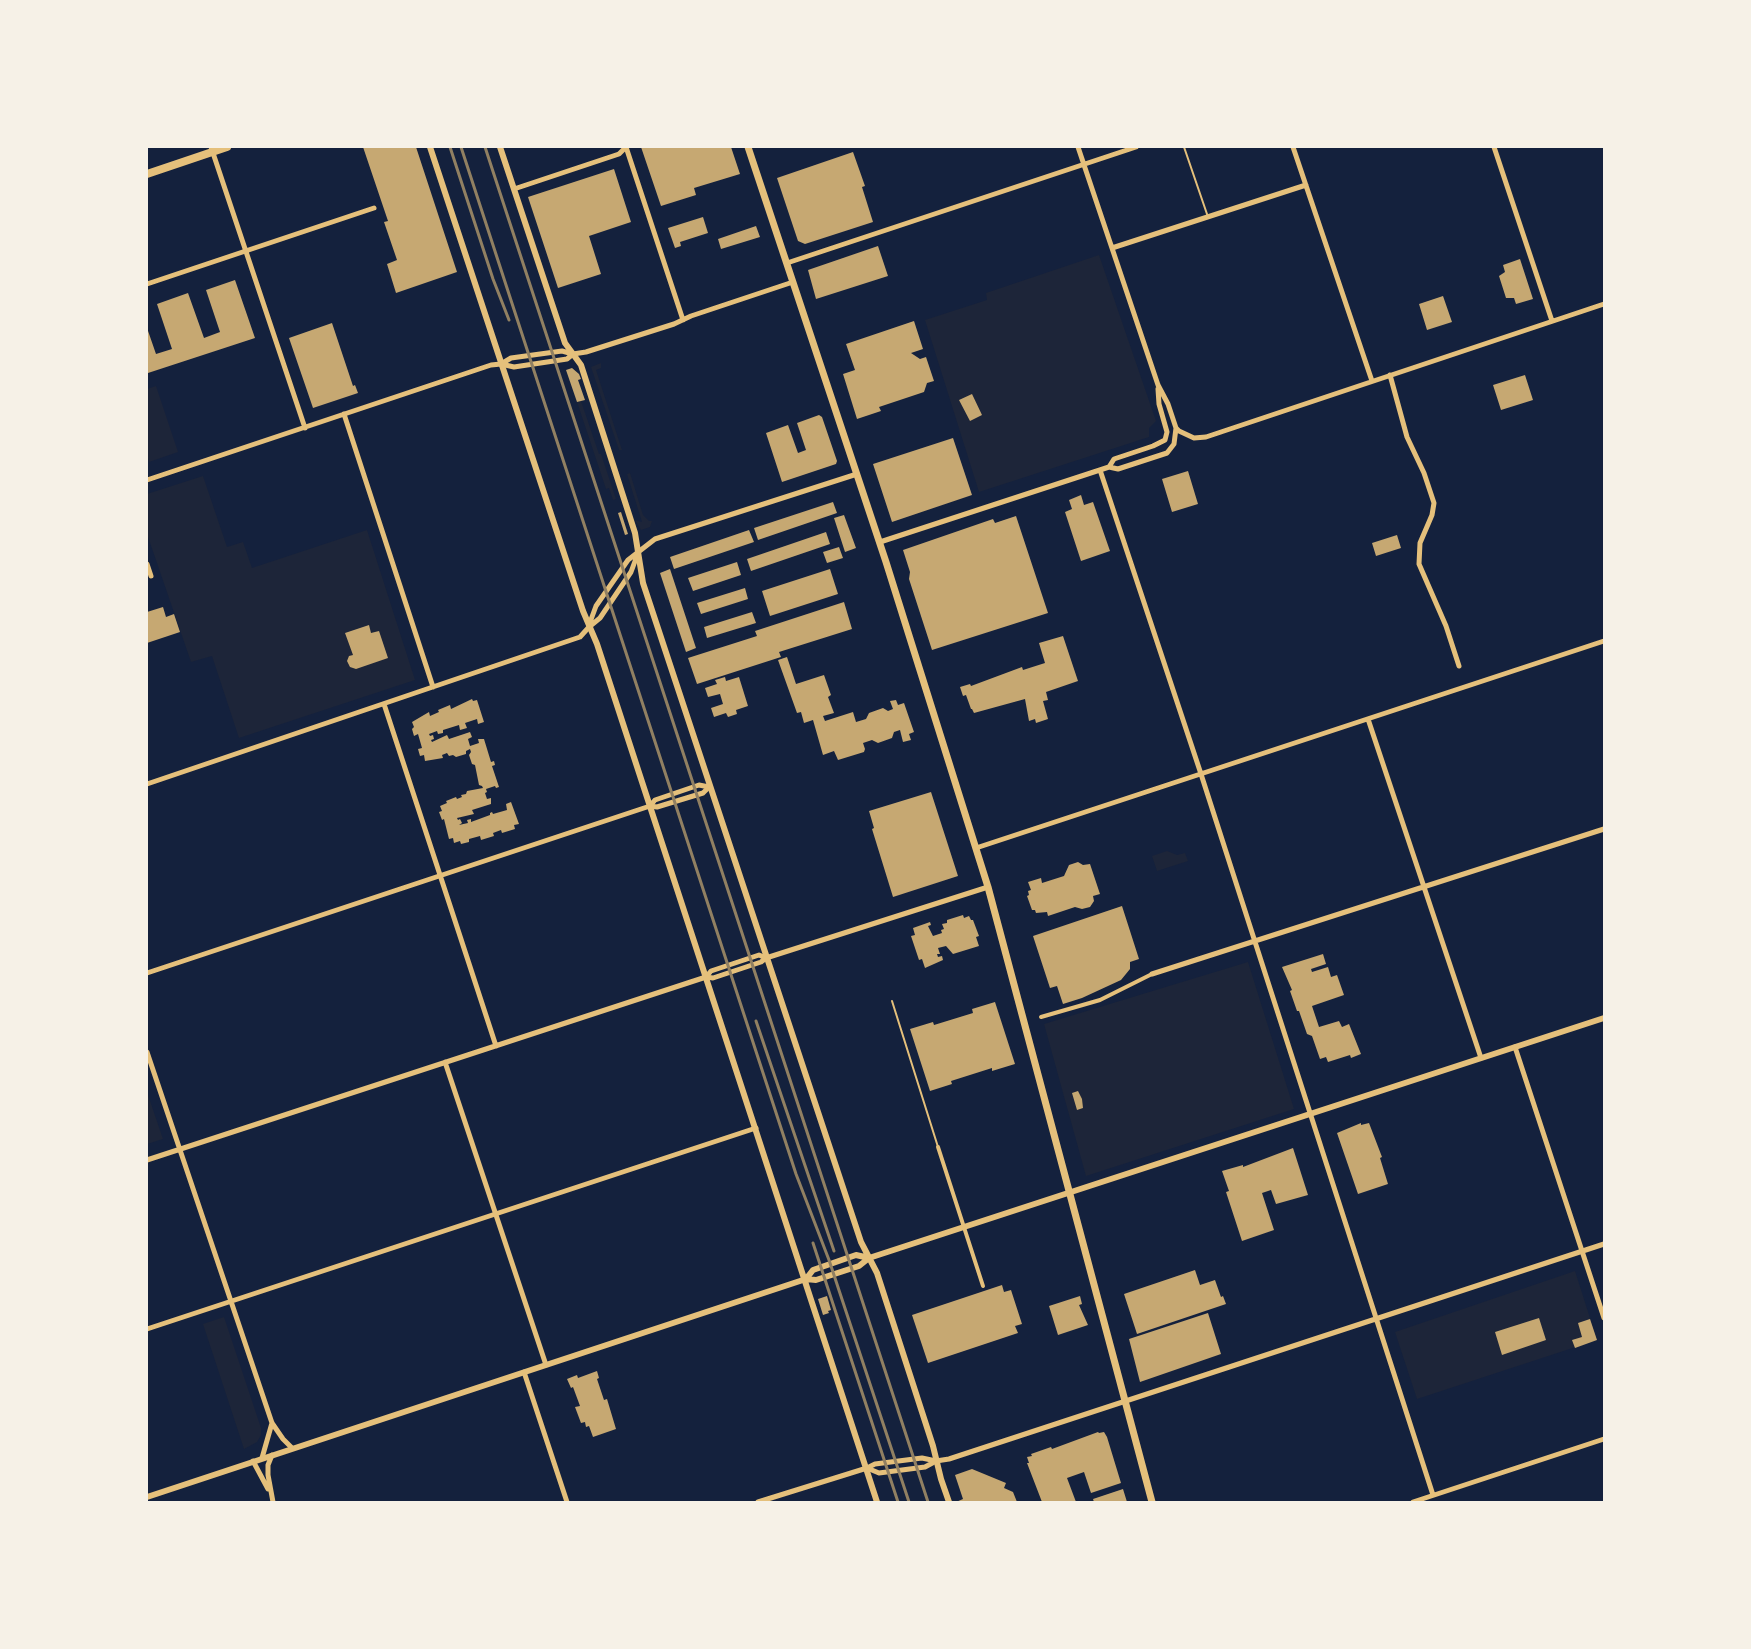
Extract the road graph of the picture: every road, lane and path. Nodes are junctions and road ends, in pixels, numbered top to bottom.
1 (227, 147) edge
2 (430, 147) edge
3 (500, 147) edge
4 (626, 147) edge
5 (748, 147) edge
6 (1078, 147) edge
7 (1136, 147) edge
8 (1184, 147) edge
9 (1293, 147) edge
10 (1494, 147) edge
11 (212, 149) edge
12 (1083, 165) junction
13 (147, 174) edge
14 (1306, 185) junction
15 (514, 189) junction
16 (374, 208) dead end
17 (1208, 217) junction
18 (1112, 248) junction
19 (246, 251) junction
20 (787, 264) junction
21 (793, 282) junction
22 (147, 284) edge
23 (1604, 304) edge
24 (683, 320) junction
25 (1552, 321) junction
26 (573, 354) junction
27 (501, 364) junction
28 (1390, 375) junction
29 (1372, 381) junction
30 (1158, 384) junction
31 (344, 414) junction
32 (1175, 425) junction
33 (305, 428) junction
34 (1149, 447) junction
35 (1152, 457) junction
36 (1109, 467) junction
37 (1100, 470) junction
38 (856, 474) junction
39 (147, 480) edge
40 (880, 542) junction
41 (638, 553) junction
42 (147, 564) edge
43 (151, 576) dead end
44 (589, 627) junction
45 (1604, 641) edge
46 (1459, 666) dead end
47 (433, 687) junction
48 (384, 704) junction
49 (1368, 718) junction
50 (1201, 774) junction
51 (147, 784) edge
52 (709, 787) junction
53 (650, 806) junction
54 (1604, 829) edge
55 (976, 848) junction
56 (439, 876) junction
57 (988, 887) junction
58 (1424, 888) junction
59 (1255, 943) junction
60 (766, 958) junction
61 (147, 973) edge
62 (1152, 974) joint
63 (706, 977) junction
64 (892, 1001) dead end
65 (1041, 1017) dead end
66 (1604, 1017) edge
67 (495, 1046) junction
68 (1515, 1047) junction
69 (147, 1052) edge
70 (1481, 1058) junction
71 (445, 1062) junction
72 (1309, 1114) junction
73 (756, 1128) junction
74 (938, 1147) joint
75 (180, 1149) junction
76 (147, 1160) edge
77 (1070, 1192) junction
78 (496, 1213) junction
79 (964, 1227) junction
80 (1604, 1244) edge
81 (1582, 1252) junction
82 (869, 1258) junction
83 (806, 1279) junction
84 (983, 1286) dead end
85 (231, 1301) junction
86 (1604, 1318) edge
87 (1376, 1319) junction
88 (147, 1329) edge
89 (546, 1365) junction
90 (524, 1372) junction
91 (1126, 1401) junction
92 (272, 1423) junction
93 (1604, 1439) edge
94 (292, 1448) junction
95 (272, 1455) junction
96 (262, 1458) junction
97 (253, 1461) junction
98 (936, 1461) junction
99 (867, 1468) junction
100 (271, 1493) junction
101 (1432, 1496) junction
102 (147, 1497) edge
103 (273, 1502) edge
104 (567, 1502) edge
105 (758, 1502) edge
106 (877, 1502) edge
107 (949, 1502) edge
108 (1152, 1502) edge
109 (1413, 1502) edge

1 - 11 main road
2 - 27 street
3 - 15 street
4 - 15 street
4 - 24 street
5 - 20 main road
6 - 12 street
7 - 12 street
8 - 17 lane
9 - 14 street
10 - 25 street
11 - 13 main road
11 - 19 street
12 - 18 street
12 - 20 street
14 - 17 street
14 - 29 street
15 - 26 street
16 - 19 street
17 - 18 street
18 - 30 street
19 - 22 street
19 - 33 street
20 - 21 main road
21 - 24 street
21 - 38 main road
23 - 25 street
24 - 26 street
25 - 28 street
26 - 27 street
26 - 41 street
27 - 31 street
27 - 44 street
28 - 29 street
28 - 46 street
29 - 32 street
30 - 32 street
30 - 34 street
31 - 33 street
31 - 47 street
32 - 35 street
33 - 39 street
34 - 35 street
34 - 36 street
35 - 36 street
36 - 37 street
37 - 40 street
37 - 50 street
38 - 40 main road
38 - 41 street
40 - 55 main road
41 - 44 street
41 - 44 street
41 - 52 street
42 - 43 street
44 - 47 street
44 - 53 street
45 - 49 street
47 - 48 street
48 - 51 street
48 - 56 street
49 - 50 street
49 - 58 street
50 - 55 street
50 - 59 street
52 - 53 street
52 - 60 street
53 - 56 street
53 - 63 street
54 - 58 street
55 - 57 main road
56 - 61 street
56 - 67 street
57 - 60 street
57 - 77 main road
58 - 59 street
58 - 70 street
59 - 62 street
59 - 72 street
60 - 63 street
60 - 82 street
62 - 65 street
63 - 67 street
63 - 73 street
64 - 74 lane
66 - 68 street
67 - 71 street
68 - 70 street
68 - 81 street
69 - 75 street
70 - 72 street
71 - 75 street
71 - 78 street
72 - 77 street
72 - 87 street
73 - 78 street
73 - 83 street
74 - 79 street
75 - 76 street
75 - 85 street
77 - 79 street
77 - 91 main road
78 - 85 street
78 - 89 street
79 - 82 street
79 - 84 street
80 - 81 street
81 - 86 street
81 - 87 street
82 - 83 street
82 - 83 street
82 - 98 street
83 - 89 street
83 - 99 street
85 - 88 street
85 - 92 street
87 - 91 street
87 - 101 street
89 - 90 street
90 - 94 street
90 - 104 street
91 - 98 street
91 - 108 main road
92 - 94 street
92 - 96 street
93 - 101 street
94 - 95 street
95 - 96 street
95 - 100 street
96 - 97 street
97 - 100 street
97 - 102 street
98 - 99 street
98 - 99 street
98 - 107 street
99 - 105 street
99 - 106 street
100 - 103 street
101 - 109 street

